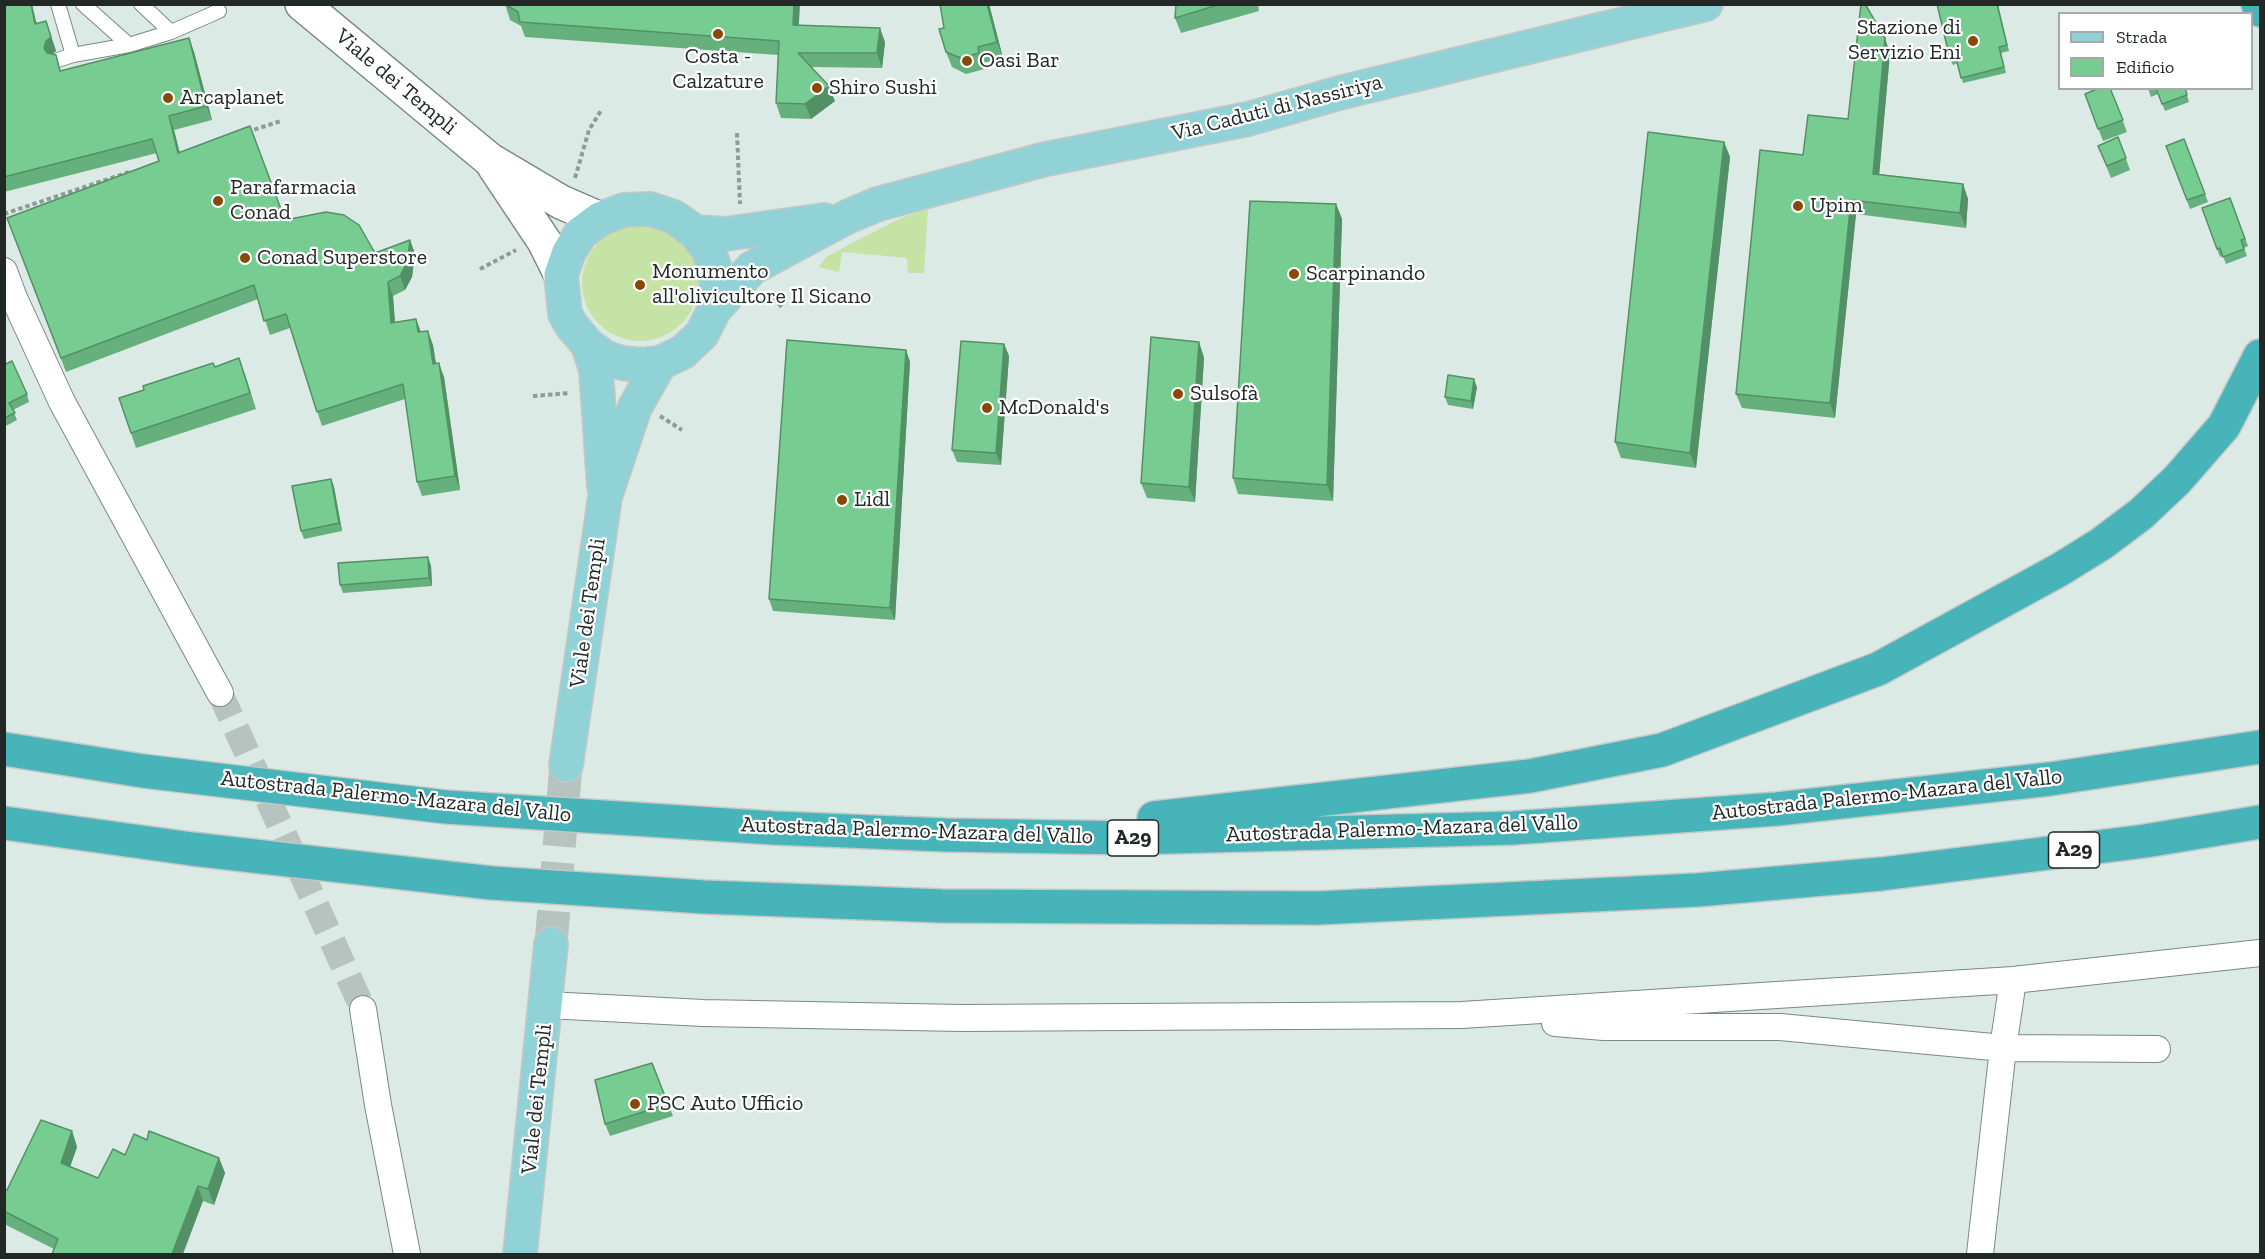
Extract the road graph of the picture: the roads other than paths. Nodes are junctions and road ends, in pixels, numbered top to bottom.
1 (58, 4) edge
2 (83, 4) edge
3 (141, 4) edge
4 (302, 4) edge
5 (1706, 4) edge
6 (2258, 4) edge
7 (2260, 10) edge
8 (219, 11) dead end
9 (171, 32) junction
10 (129, 45) junction
11 (74, 55) junction
12 (58, 60) edge
13 (490, 160) junction
14 (849, 216) junction
15 (600, 219) junction
16 (695, 232) junction
17 (4, 271) edge
18 (561, 275) junction
19 (714, 310) junction
20 (588, 345) junction
21 (2260, 356) edge
22 (660, 363) junction
23 (605, 497) junction
24 (220, 693) tunnel mouth
25 (2260, 747) edge
26 (4, 749) edge
27 (566, 765) tunnel mouth
28 (4, 822) edge
29 (2260, 822) edge
30 (774, 828) junction
31 (2145, 841) junction
32 (2260, 841) edge
33 (551, 944) tunnel mouth
34 (2260, 953) edge
35 (2013, 980) junction
36 (547, 1005) junction
37 (363, 1009) tunnel mouth
38 (1462, 1015) junction
39 (2003, 1048) junction
40 (2157, 1049) dead end
41 (407, 1254) edge
42 (520, 1254) edge
43 (1980, 1254) edge

1 - 11 lane
2 - 10 lane
3 - 9 lane
4 - 13 main road, Viale dei Templi
5 - 14 main road, Via Caduti di Nassiriya
6 - 7 highway
8 - 9 lane
9 - 10 lane
10 - 11 lane
11 - 12 lane
13 - 15 main road
13 - 18 main road
14 - 16 main road
14 - 19 main road
15 - 16 main road
15 - 18 main road
16 - 19 main road
17 - 24 street
18 - 20 main road
19 - 22 main road
20 - 22 main road
20 - 23 main road
21 - 30 highway
22 - 23 main road
23 - 27 main road, Viale dei Templi
25 - 30 highway, Autostrada Palermo-Mazara del Vallo / A29
26 - 30 highway, Autostrada Palermo-Mazara del Vallo / A29
28 - 31 highway, A29
29 - 31 highway, A29
31 - 32 highway
33 - 36 main road, Viale dei Templi
34 - 35 street
35 - 38 street
35 - 39 street
36 - 38 street
36 - 42 main road, Viale dei Templi
37 - 41 street
38 - 39 street
39 - 40 street
39 - 43 street

